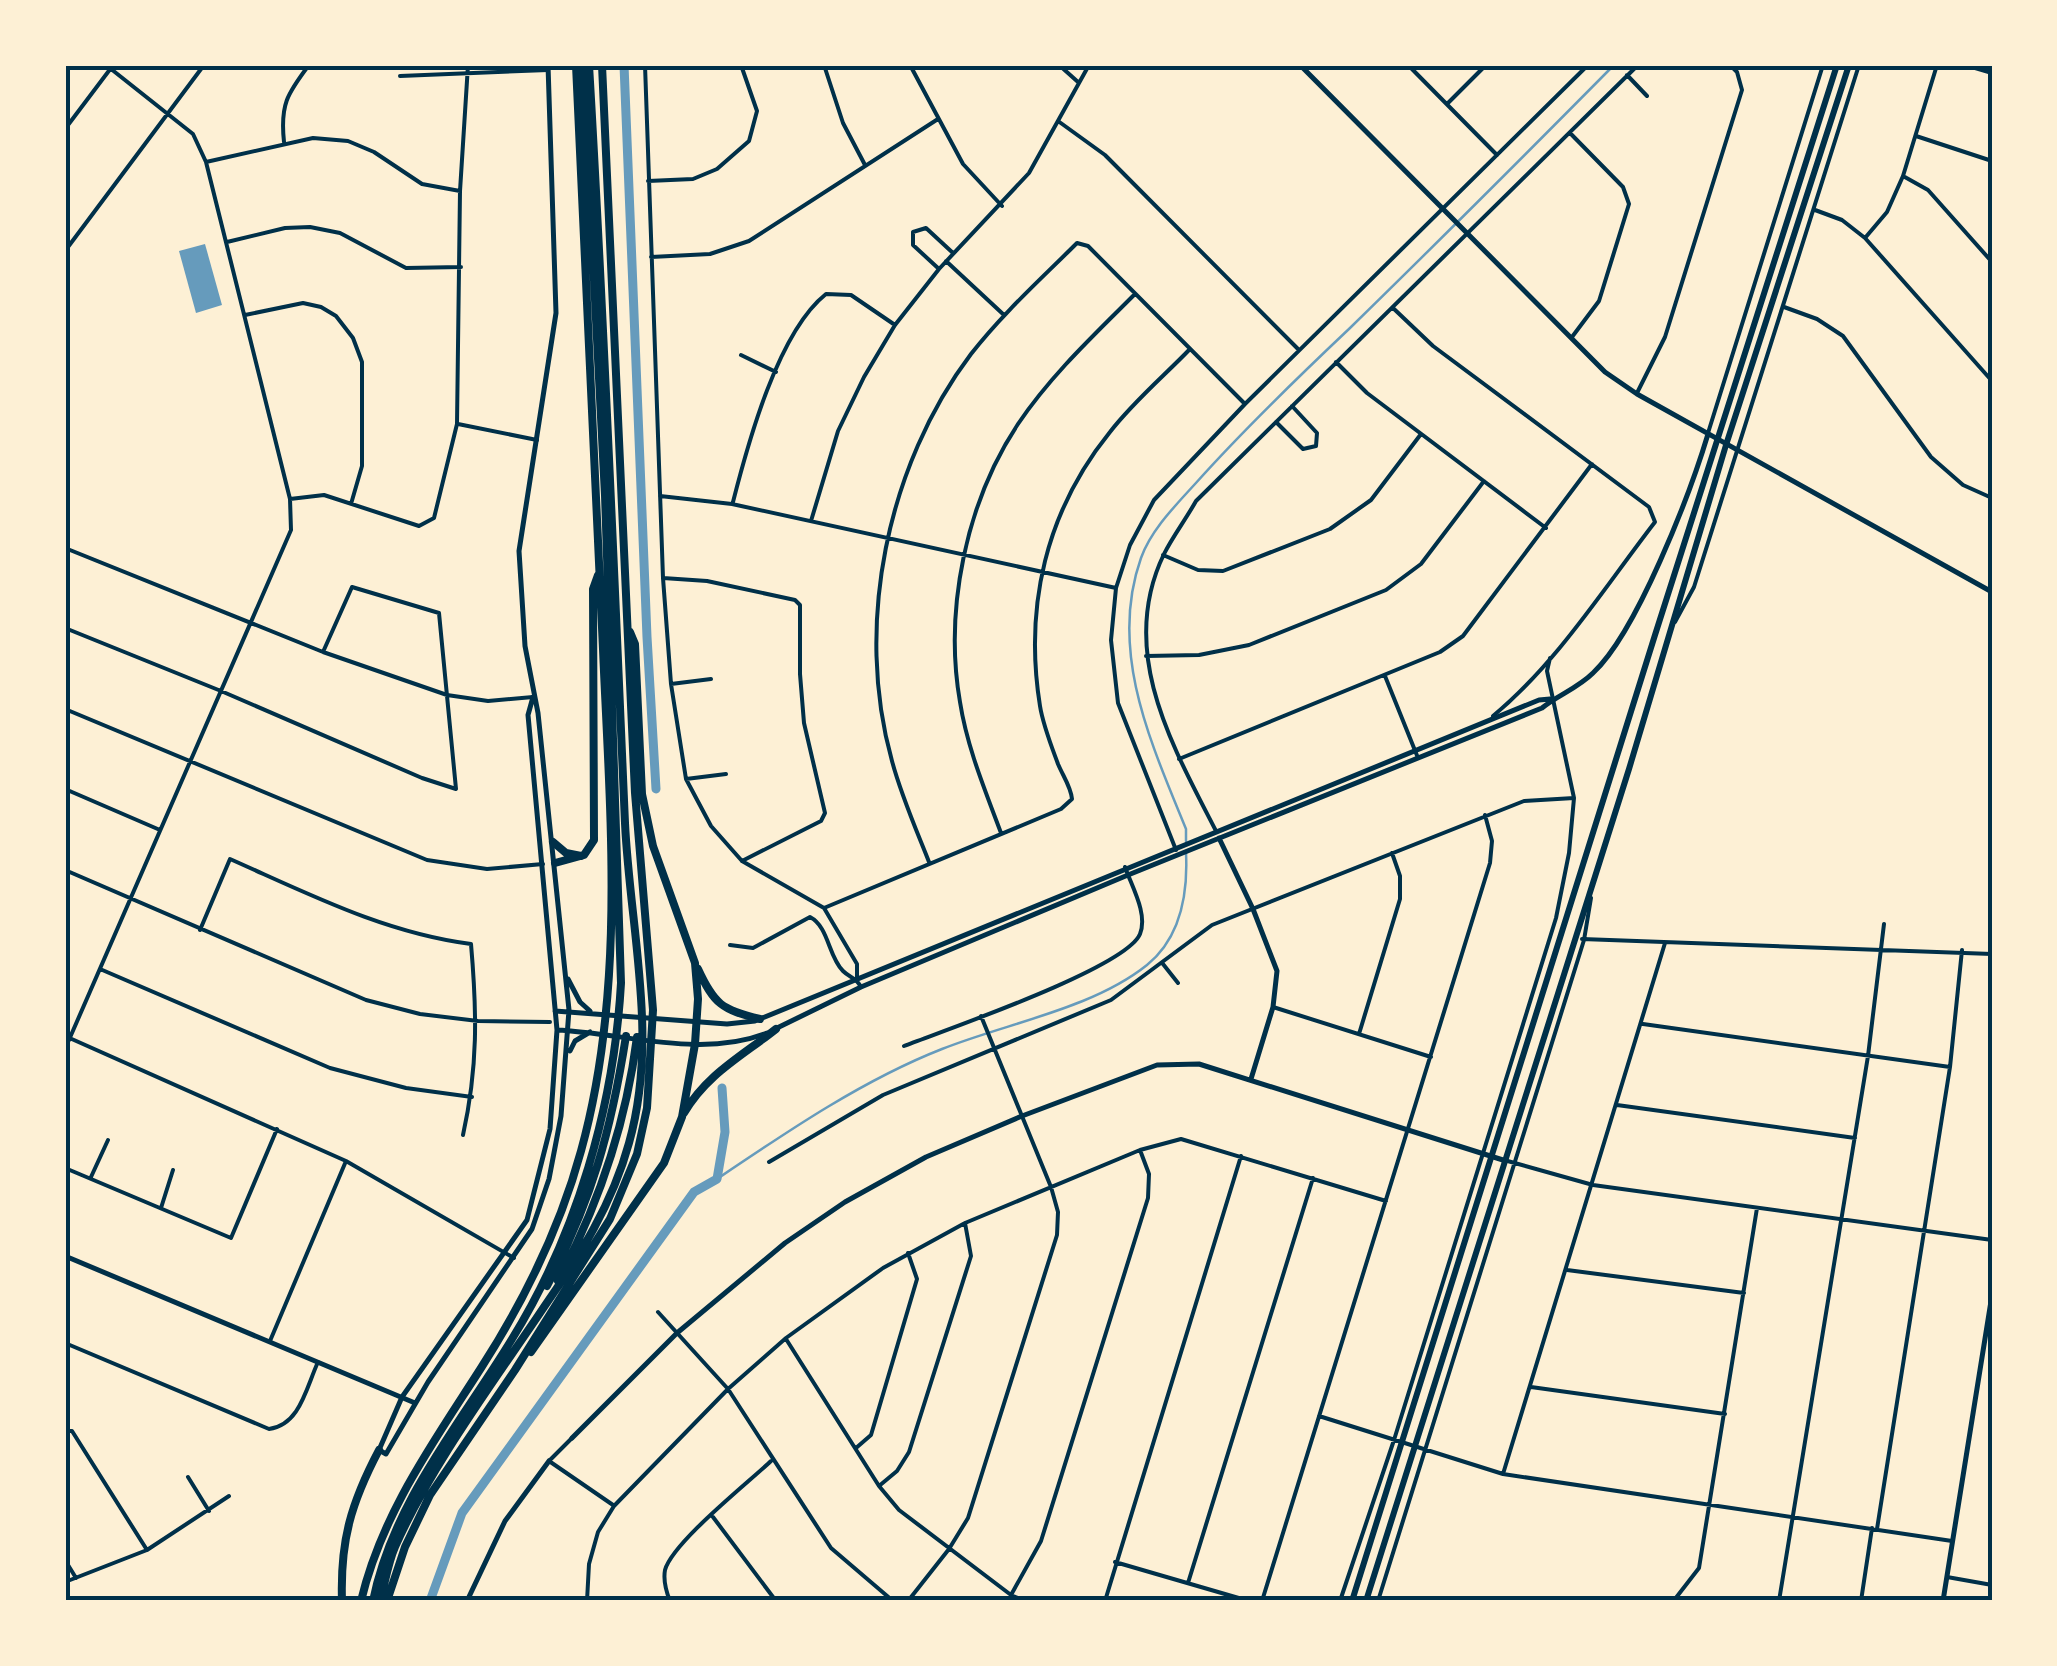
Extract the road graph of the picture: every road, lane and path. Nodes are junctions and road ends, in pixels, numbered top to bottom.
1 (204, 65) edge
2 (309, 65) edge
3 (468, 65) edge
4 (583, 65) edge
5 (602, 65) edge
6 (645, 65) edge
7 (741, 65) edge
8 (824, 65) edge
9 (910, 65) edge
10 (1059, 65) edge
11 (1089, 65) edge
12 (1300, 65) edge
13 (1408, 65) edge
14 (1486, 65) edge
15 (1588, 65) edge
16 (1638, 65) edge
17 (1730, 65) edge
18 (1822, 65) edge
19 (1837, 65) edge
20 (1849, 65) edge
21 (1858, 65) edge
22 (1938, 65) edge
23 (1965, 65) edge
24 (109, 67) edge
25 (548, 68) edge
26 (468, 74) junction
27 (1992, 74) edge
28 (400, 76) dead end
29 (1628, 76) junction
30 (1078, 82) junction
31 (1647, 96) dead end
32 (1447, 104) junction
33 (169, 112) junction
34 (938, 119) junction
35 (1058, 120) junction
36 (65, 130) edge
37 (1570, 133) junction
38 (1916, 136) junction
39 (284, 143) junction
40 (1497, 155) junction
41 (1992, 160) edge
42 (206, 162) junction
43 (866, 165) junction
44 (1903, 176) junction
45 (648, 182) junction
46 (460, 191) junction
47 (1002, 206) junction
48 (1813, 209) junction
49 (1443, 210) junction
50 (1467, 234) junction
51 (1866, 238) junction
52 (226, 242) junction
53 (65, 251) edge
54 (954, 253) junction
55 (651, 257) junction
56 (946, 261) junction
57 (1992, 262) edge
58 (460, 268) junction
59 (939, 268) junction
60 (1135, 294) junction
61 (1392, 307) junction
62 (1783, 307) junction
63 (245, 315) junction
64 (1004, 315) junction
65 (895, 325) junction
66 (1570, 338) junction
67 (1190, 349) junction
68 (1299, 350) junction
69 (741, 354) dead end
70 (1336, 362) junction
71 (776, 372) junction
72 (1992, 382) edge
73 (1637, 394) junction
74 (1245, 404) junction
75 (1292, 406) junction
76 (1276, 422) junction
77 (456, 424) junction
78 (1420, 434) junction
79 (1708, 434) junction
80 (1718, 439) junction
81 (536, 440) junction
82 (1726, 444) junction
83 (1737, 451) junction
84 (1592, 464) junction
85 (1484, 481) junction
86 (660, 496) junction
87 (1992, 498) edge
88 (290, 499) junction
89 (351, 504) junction
90 (732, 504) junction
91 (811, 521) junction
92 (1546, 528) junction
93 (888, 538) junction
94 (65, 548) edge
95 (964, 554) junction
96 (1164, 556) junction
97 (600, 571) junction
98 (1040, 572) junction
99 (663, 578) junction
100 (1116, 588) junction
101 (1992, 592) edge
102 (252, 621) junction
103 (627, 622) junction
104 (65, 628) edge
105 (1671, 630) junction
106 (323, 652) junction
107 (1146, 656) junction
108 (1550, 658) junction
109 (1385, 676) junction
110 (711, 679) dead end
111 (671, 684) junction
112 (221, 690) junction
113 (447, 695) junction
114 (534, 697) junction
115 (1554, 698) junction
116 (65, 709) edge
117 (1489, 720) junction
118 (1414, 750) junction
119 (1418, 758) junction
120 (1179, 759) junction
121 (191, 760) junction
122 (726, 774) dead end
123 (686, 779) junction
124 (65, 789) edge
125 (1574, 798) junction
126 (1484, 815) junction
127 (160, 830) junction
128 (1001, 833) junction
129 (1218, 834) junction
130 (554, 842) junction
131 (1176, 851) junction
132 (1392, 853) junction
133 (581, 856) junction
134 (742, 861) junction
135 (928, 862) junction
136 (555, 863) junction
137 (543, 864) junction
138 (65, 870) edge
139 (1127, 871) junction
140 (1590, 887) junction
141 (130, 899) junction
142 (824, 908) junction
143 (1253, 909) junction
144 (1884, 924) dead end
145 (200, 930) junction
146 (1574, 936) junction
147 (1584, 940) junction
148 (1665, 943) junction
149 (730, 945) dead end
150 (1883, 948) junction
151 (1962, 950) junction
152 (1992, 954) edge
153 (695, 964) junction
154 (1163, 964) junction
155 (564, 967) junction
156 (100, 968) junction
157 (857, 979) junction
158 (1178, 983) dead end
159 (861, 986) junction
160 (1273, 1007) junction
161 (555, 1010) junction
162 (569, 1010) junction
163 (592, 1013) junction
164 (981, 1016) junction
165 (760, 1019) junction
166 (478, 1021) junction
167 (550, 1022) dead end
168 (697, 1022) junction
169 (1642, 1024) junction
170 (776, 1029) junction
171 (557, 1030) junction
172 (570, 1030) junction
173 (590, 1032) junction
174 (1359, 1034) junction
175 (626, 1036) junction
176 (67, 1037) edge
177 (637, 1037) junction
178 (695, 1044) junction
179 (904, 1046) dead end
180 (994, 1048) junction
181 (65, 1049) edge
182 (1431, 1056) junction
183 (1868, 1056) junction
184 (567, 1058) junction
185 (1950, 1067) junction
186 (1251, 1080) junction
187 (472, 1097) junction
188 (1617, 1106) junction
189 (1022, 1116) junction
190 (682, 1117) junction
191 (1408, 1128) junction
192 (277, 1129) junction
193 (463, 1135) dead end
194 (1854, 1138) junction
195 (108, 1140) dead end
196 (1140, 1150) junction
197 (1484, 1152) junction
198 (1241, 1156) junction
199 (1493, 1156) junction
200 (1503, 1160) junction
201 (346, 1161) junction
202 (769, 1162) dead end
203 (1512, 1162) junction
204 (65, 1168) edge
205 (173, 1170) dead end
206 (1313, 1178) junction
207 (90, 1179) junction
208 (1592, 1185) junction
209 (1050, 1187) junction
210 (1386, 1201) junction
211 (1757, 1208) junction
212 (161, 1209) junction
213 (1842, 1220) junction
214 (965, 1223) junction
215 (1924, 1231) junction
216 (1992, 1240) edge
217 (506, 1252) junction
218 (908, 1253) junction
219 (65, 1256) edge
220 (514, 1258) junction
221 (1567, 1270) junction
222 (1744, 1293) junction
223 (1992, 1295) edge
224 (547, 1303) junction
225 (658, 1312) dead end
226 (527, 1314) junction
227 (677, 1332) junction
228 (786, 1338) junction
229 (270, 1342) junction
230 (65, 1343) edge
231 (318, 1362) junction
232 (515, 1370) junction
233 (1530, 1387) junction
234 (728, 1389) junction
235 (402, 1397) junction
236 (415, 1402) junction
237 (1724, 1414) junction
238 (1319, 1416) junction
239 (65, 1431) edge
240 (572, 1438) joint
241 (1398, 1442) junction
242 (856, 1448) junction
243 (1419, 1449) junction
244 (383, 1452) junction
245 (773, 1460) junction
246 (549, 1461) junction
247 (1503, 1474) junction
248 (188, 1477) dead end
249 (879, 1486) junction
250 (229, 1496) dead end
251 (1710, 1503) junction
252 (614, 1506) junction
253 (210, 1511) junction
254 (1794, 1515) junction
255 (712, 1516) junction
256 (1875, 1528) junction
257 (1952, 1541) junction
258 (949, 1549) junction
259 (146, 1550) junction
260 (65, 1560) edge
261 (1115, 1562) junction
262 (1947, 1577) junction
263 (76, 1578) junction
264 (65, 1582) edge
265 (1188, 1583) junction
266 (1992, 1584) edge
267 (1011, 1595) junction
268 (342, 1601) edge
269 (360, 1601) edge
270 (380, 1601) edge
271 (466, 1601) edge
272 (586, 1601) edge
273 (670, 1601) edge
274 (776, 1601) edge
275 (893, 1601) edge
276 (908, 1601) edge
277 (1024, 1601) edge
278 (1105, 1601) edge
279 (1249, 1601) edge
280 (1262, 1601) edge
281 (1340, 1601) edge
282 (1352, 1601) edge
283 (1366, 1601) edge
284 (1378, 1601) edge
285 (1669, 1601) edge
286 (1779, 1601) edge
287 (1860, 1601) edge
288 (1943, 1601) edge

1 - 33 street
2 - 39 street
3 - 26 street
4 - 97 highway
4 - 224 highway
4 - 226 highway
5 - 103 highway
6 - 45 street
7 - 45 street
8 - 43 street
9 - 34 street
10 - 30 street
11 - 30 street
12 - 49 street
13 - 32 street
14 - 32 street
15 - 40 street
16 - 29 street
17 - 73 street
18 - 79 street
19 - 80 main road
20 - 82 main road
21 - 48 street
22 - 38 street
23 - 27 street
24 - 33 street
24 - 36 street
25 - 26 street
25 - 81 street
26 - 28 street
26 - 46 street
29 - 31 street
29 - 37 street
30 - 35 street
32 - 40 street
33 - 42 street
33 - 53 street
34 - 43 street
34 - 47 street
35 - 47 street
35 - 68 street
37 - 50 street
37 - 66 street
38 - 41 street
38 - 44 street
39 - 42 street
39 - 46 street
40 - 49 street
42 - 52 street
43 - 55 street
44 - 51 street
44 - 57 street
45 - 55 street
46 - 58 street
47 - 54 street
48 - 51 street
48 - 62 street
49 - 50 street
49 - 68 street
50 - 61 street
50 - 66 street
51 - 72 street
52 - 58 street
52 - 63 street
54 - 56 street
54 - 59 street
55 - 86 street
56 - 59 street
56 - 64 street
58 - 77 street
59 - 65 street
60 - 64 street
60 - 67 street
60 - 95 street
61 - 70 street
61 - 84 street
62 - 83 street
62 - 87 street
63 - 88 street
63 - 89 street
64 - 93 street
65 - 71 street
65 - 91 street
66 - 73 street
67 - 74 street
67 - 98 street
68 - 74 street
69 - 71 street
70 - 75 street
70 - 78 street
71 - 90 street
73 - 79 street
74 - 100 street
75 - 76 street
75 - 76 street
76 - 96 street
77 - 81 street
77 - 89 street
78 - 85 street
78 - 96 street
79 - 80 street
79 - 115 street
80 - 82 street
80 - 199 main road
81 - 114 street
82 - 83 street
82 - 105 main road
83 - 101 street
83 - 105 street
84 - 92 street
84 - 108 street
85 - 92 street
85 - 107 street
86 - 90 street
86 - 99 street
88 - 89 street
88 - 102 street
90 - 91 street
91 - 93 street
92 - 109 street
93 - 95 street
93 - 135 street
94 - 102 street
95 - 98 street
95 - 128 street
96 - 107 street
97 - 133 highway
97 - 269 highway
98 - 100 street
98 - 128 street
99 - 111 street
99 - 134 street
100 - 131 street
102 - 106 street
102 - 112 street
103 - 153 highway
103 - 232 highway
104 - 112 street
105 - 140 main road
106 - 113 street
106 - 113 street
107 - 120 street
108 - 115 street
108 - 117 street
109 - 118 street
109 - 120 street
110 - 111 street
111 - 123 street
112 - 113 street
112 - 121 street
113 - 114 street
114 - 130 street
114 - 137 street
115 - 117 street
115 - 119 street
115 - 125 street
116 - 121 street
117 - 118 street
118 - 119 street
118 - 129 street
119 - 129 street
120 - 129 street
121 - 127 street
121 - 137 street
122 - 123 street
123 - 134 street
124 - 127 street
125 - 126 street
125 - 197 street
126 - 132 street
126 - 182 street
127 - 141 street
128 - 135 street
129 - 131 street
129 - 143 street
130 - 133 highway
130 - 136 street
131 - 139 street
132 - 143 street
132 - 174 street
133 - 136 highway
134 - 142 street
135 - 142 street
136 - 137 street
136 - 155 street
137 - 161 street
138 - 141 street
139 - 157 street
139 - 159 street
139 - 164 street
140 - 146 main road
140 - 147 street
141 - 145 street
141 - 156 street
142 - 157 street
143 - 154 street
143 - 160 street
144 - 150 street
145 - 166 street
145 - 166 street
146 - 147 street
146 - 200 main road
147 - 148 street
147 - 203 street
148 - 150 street
148 - 169 street
149 - 157 street
150 - 151 street
150 - 183 street
151 - 152 street
151 - 185 street
153 - 165 highway
153 - 168 highway
154 - 158 street
154 - 180 street
155 - 162 street
155 - 163 street
156 - 176 street
156 - 187 street
157 - 159 street
157 - 165 street
159 - 170 street
160 - 174 street
160 - 186 street
161 - 162 street
161 - 171 street
162 - 163 street
162 - 172 street
163 - 168 street
164 - 179 street
164 - 180 street
165 - 168 street
166 - 167 street
166 - 187 street
168 - 178 highway
169 - 183 street
169 - 188 street
170 - 178 street
170 - 190 highway
171 - 172 street
171 - 217 street
172 - 173 street
172 - 184 street
173 - 175 street
173 - 184 street
174 - 182 street
175 - 177 street
175 - 226 highway
176 - 181 street
176 - 192 street
177 - 178 street
177 - 224 highway
178 - 190 highway
180 - 189 street
180 - 202 street
182 - 191 street
183 - 185 street
183 - 194 street
184 - 220 street
185 - 215 street
186 - 189 street
186 - 191 street
187 - 193 street
188 - 194 street
188 - 208 street
189 - 209 street
189 - 227 street
190 - 232 highway
191 - 197 street
191 - 210 street
192 - 201 street
192 - 212 street
194 - 213 street
195 - 207 street
196 - 198 street
196 - 209 street
196 - 267 street
197 - 199 street
197 - 241 street
198 - 206 street
198 - 261 street
199 - 200 street
199 - 241 main road
200 - 203 street
200 - 243 main road
201 - 217 street
201 - 229 street
203 - 208 street
203 - 243 street
204 - 207 street
205 - 212 street
206 - 210 street
206 - 265 street
207 - 212 street
208 - 211 street
208 - 221 street
209 - 214 street
209 - 258 street
210 - 238 street
211 - 213 street
211 - 222 street
213 - 215 street
213 - 254 street
214 - 218 street
214 - 249 street
215 - 216 street
215 - 256 street
217 - 220 street
217 - 235 street
218 - 228 street
218 - 242 street
219 - 229 street
220 - 236 street
221 - 222 street
221 - 233 street
222 - 237 street
223 - 257 street
224 - 270 highway
225 - 227 street
226 - 270 highway
227 - 234 street
227 - 240 street
228 - 234 street
228 - 242 street
229 - 231 street
230 - 231 street
231 - 235 street
232 - 270 highway
233 - 237 street
233 - 247 street
234 - 245 street
234 - 252 street
235 - 236 street
235 - 244 street
236 - 244 street
237 - 251 street
238 - 241 street
238 - 280 street
239 - 259 street
240 - 246 street
241 - 243 street
241 - 281 street
241 - 282 main road
242 - 249 street
243 - 247 street
243 - 283 main road
243 - 284 street
244 - 268 highway
245 - 255 street
245 - 275 street
246 - 252 street
246 - 271 street
247 - 251 street
248 - 253 street
249 - 258 street
250 - 253 street
251 - 254 street
251 - 285 street
252 - 272 street
253 - 259 street
254 - 256 street
254 - 286 street
255 - 273 street
255 - 274 street
256 - 257 street
256 - 287 street
257 - 262 street
258 - 267 street
258 - 276 street
259 - 263 street
260 - 263 street
261 - 265 street
261 - 278 street
262 - 266 street
262 - 288 street
263 - 264 street
265 - 279 street
267 - 277 street

